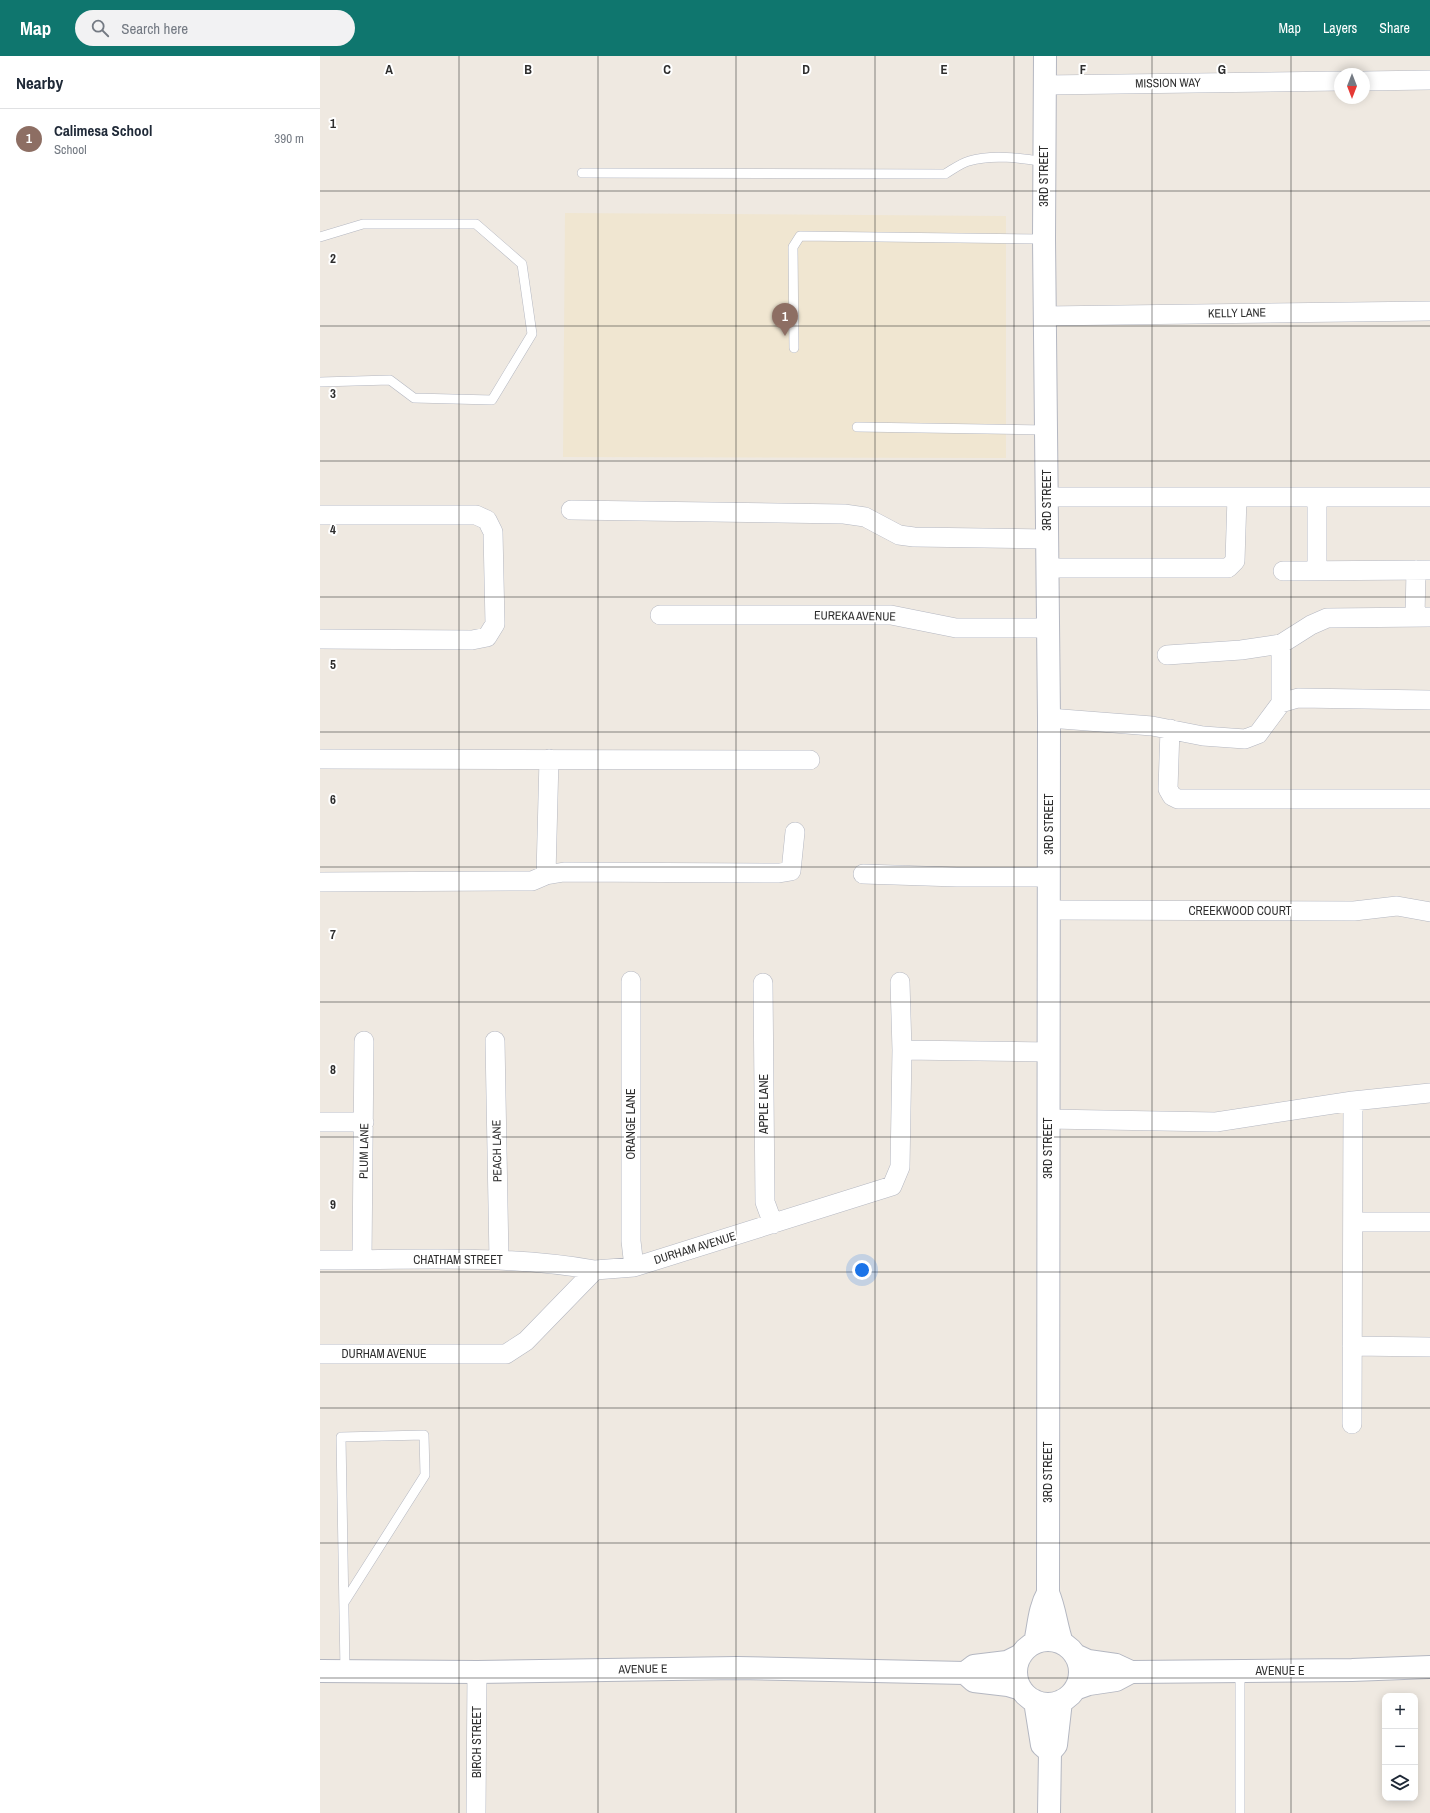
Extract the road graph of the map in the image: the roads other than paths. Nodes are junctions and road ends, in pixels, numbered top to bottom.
1 (1045, 56) edge
2 (1430, 80) edge
3 (1334, 81) edge
4 (1370, 81) edge
5 (1045, 84) junction
6 (1044, 162) junction
7 (582, 173) dead end
8 (320, 237) edge
9 (1044, 239) junction
10 (1430, 311) edge
11 (1045, 316) junction
12 (794, 348) dead end
13 (320, 382) edge
14 (857, 428) dead end
15 (1047, 430) junction
16 (1047, 497) junction
17 (1237, 497) junction
18 (1317, 497) junction
19 (1430, 497) edge
20 (571, 510) dead end
21 (320, 515) edge
22 (1047, 538) junction
23 (1048, 568) junction
24 (1423, 570) edge
25 (1283, 571) dead end
26 (1317, 571) junction
27 (660, 615) dead end
28 (1423, 617) edge
29 (1048, 628) junction
30 (320, 639) edge
31 (1281, 644) junction
32 (1168, 655) dead end
33 (1430, 700) edge
34 (1281, 703) junction
35 (1049, 718) junction
36 (1170, 729) junction
37 (320, 759) edge
38 (549, 760) junction
39 (810, 760) dead end
40 (1430, 799) edge
41 (795, 832) dead end
42 (863, 874) dead end
43 (546, 875) junction
44 (1048, 877) junction
45 (320, 882) edge
46 (1048, 910) junction
47 (1430, 912) edge
48 (631, 981) dead end
49 (900, 982) dead end
50 (763, 983) dead end
51 (364, 1042) dead end
52 (494, 1042) dead end
53 (902, 1050) junction
54 (1048, 1052) junction
55 (1430, 1093) edge
56 (1353, 1101) junction
57 (1048, 1119) junction
58 (320, 1122) edge
59 (364, 1122) junction
60 (1353, 1222) junction
61 (1430, 1222) edge
62 (773, 1224) junction
63 (320, 1260) edge
64 (362, 1260) junction
65 (499, 1260) junction
66 (634, 1267) junction
67 (595, 1270) junction
68 (1352, 1346) junction
69 (1430, 1347) edge
70 (320, 1354) edge
71 (1352, 1424) dead end
72 (1048, 1593) junction
73 (345, 1601) junction
74 (1028, 1649) junction
75 (1068, 1649) junction
76 (1430, 1667) edge
77 (320, 1671) edge
78 (345, 1671) junction
79 (1240, 1671) junction
80 (477, 1672) junction
81 (1131, 1672) junction
82 (965, 1673) junction
83 (1028, 1695) junction
84 (1068, 1695) junction
85 (1050, 1752) junction
86 (476, 1813) edge
87 (1048, 1813) edge
88 (1240, 1813) edge

1 - 5 street, 3RD STREET
2 - 4 street
3 - 5 street, MISSION WAY
5 - 6 street, 3RD STREET
6 - 7 lane
6 - 9 street, 3RD STREET
8 - 13 lane
9 - 11 street, 3RD STREET
9 - 12 lane
10 - 11 street, KELLY LANE
11 - 15 street, 3RD STREET
14 - 15 lane
15 - 16 street, 3RD STREET
16 - 17 street
16 - 22 street, 3RD STREET
17 - 18 street
17 - 23 street
18 - 19 street
18 - 26 street
20 - 22 street
21 - 30 street
22 - 23 street, 3RD STREET
23 - 29 street, 3RD STREET
24 - 26 street
24 - 28 street
25 - 26 street
27 - 29 street, EUREKA AVENUE
28 - 31 street
29 - 35 street, 3RD STREET
31 - 32 street
31 - 34 street
33 - 34 street
34 - 36 street
35 - 36 street
35 - 44 street, 3RD STREET
36 - 40 street
37 - 38 street
38 - 39 street
38 - 43 street
41 - 43 street
42 - 44 street
43 - 45 street
44 - 46 street, 3RD STREET
46 - 47 street, CREEKWOOD COURT
46 - 54 street, 3RD STREET
48 - 66 street, ORANGE LANE
49 - 53 street, DURHAM AVENUE
50 - 62 street, APPLE LANE
51 - 59 street, PLUM LANE
52 - 65 street, PEACH LANE
53 - 54 street
53 - 62 street, DURHAM AVENUE
54 - 57 street, 3RD STREET
55 - 56 street
56 - 57 street
56 - 60 street
57 - 72 street, 3RD STREET
58 - 59 street
59 - 64 street, PLUM LANE
60 - 61 street
60 - 68 street
62 - 66 street, DURHAM AVENUE
63 - 64 street, CHATHAM STREET
64 - 65 street, CHATHAM STREET
65 - 67 street, CHATHAM STREET
66 - 67 street, DURHAM AVENUE
67 - 70 street, DURHAM AVENUE
68 - 69 street
68 - 71 street
72 - 74 street, 3RD STREET
72 - 75 street, 3RD STREET
73 - 73 lane
73 - 78 lane
74 - 75 street
74 - 82 street, AVENUE E
74 - 83 street
75 - 81 street, AVENUE E
75 - 84 street
76 - 79 street, AVENUE E
77 - 78 street, AVENUE E
78 - 80 street, AVENUE E
79 - 81 street, AVENUE E
79 - 88 lane
80 - 82 street, AVENUE E
80 - 86 street, BIRCH STREET
81 - 84 street, AVENUE E
82 - 83 street, AVENUE E
83 - 84 street
83 - 85 street
84 - 85 street
85 - 87 street

